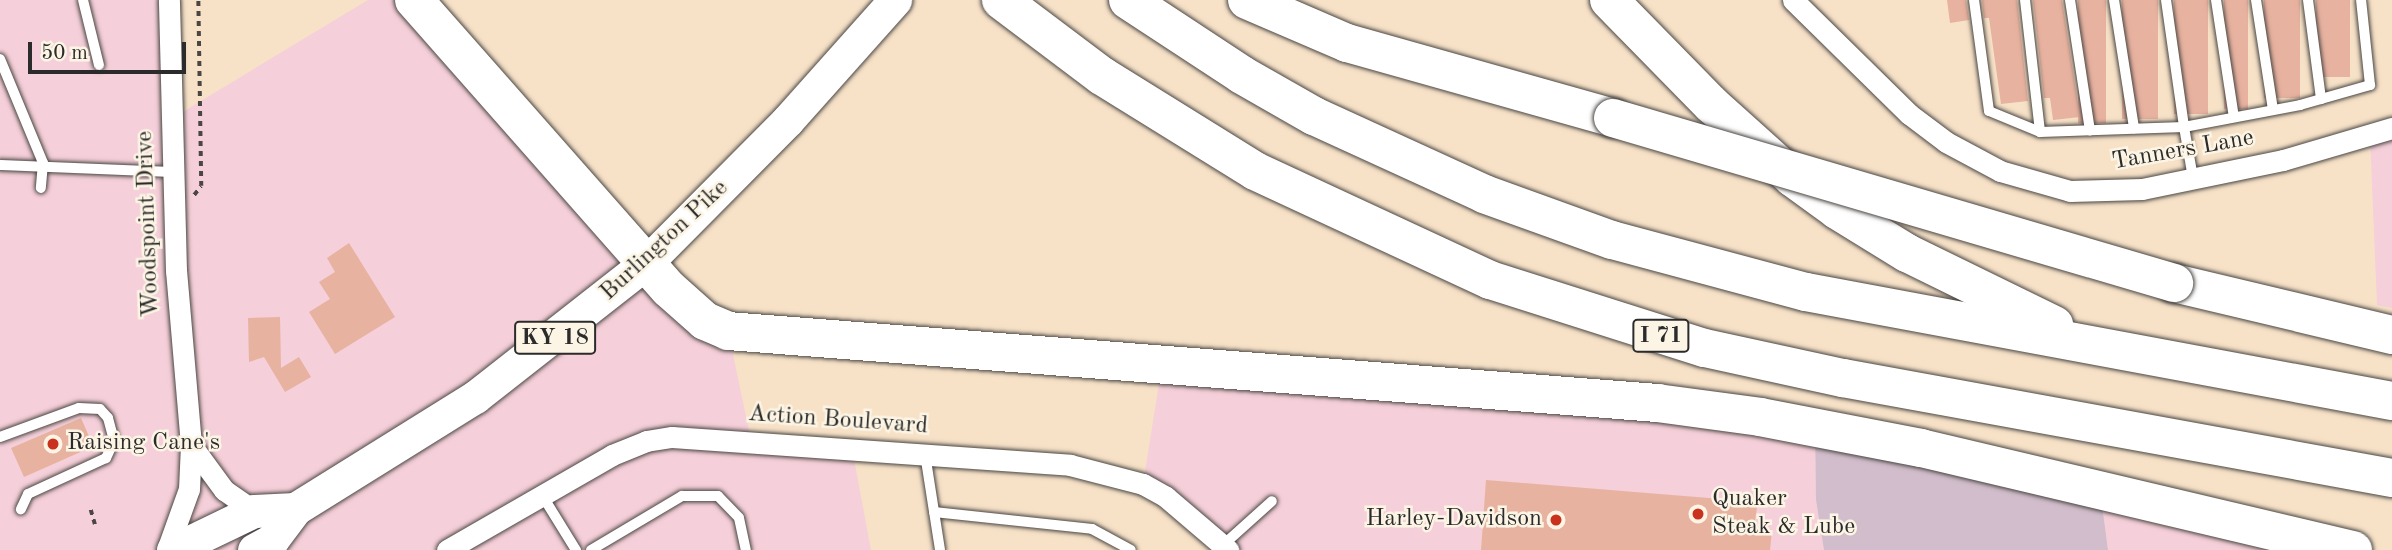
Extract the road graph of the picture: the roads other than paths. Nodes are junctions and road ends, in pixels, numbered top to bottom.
1 (83, 0) edge
2 (169, 0) edge
3 (414, 0) edge
4 (1001, 0) edge
5 (1128, 0) edge
6 (1247, 0) edge
7 (1609, 0) edge
8 (1974, 0) edge
9 (2025, 0) edge
10 (2070, 0) edge
11 (2114, 0) edge
12 (2166, 0) edge
13 (2216, 0) edge
14 (2256, 0) edge
15 (2308, 0) edge
16 (2361, 0) edge
17 (1802, 3) edge
18 (889, 6) edge
19 (0, 58) edge
20 (99, 65) dead end
21 (3, 72) edge
22 (2321, 99) junction
23 (2273, 110) junction
24 (2234, 117) junction
25 (2184, 127) junction
26 (2134, 128) junction
27 (2392, 128) edge
28 (2090, 130) junction
29 (2040, 132) junction
30 (43, 163) junction
31 (0, 165) edge
32 (173, 172) junction
33 (2193, 178) junction
34 (41, 188) dead end
35 (647, 262) junction
36 (2392, 335) edge
37 (2091, 344) junction
38 (2392, 401) edge
39 (0, 438) edge
40 (191, 445) junction
41 (925, 454) junction
42 (2392, 478) edge
43 (542, 495) junction
44 (1272, 501) dead end
45 (21, 509) dead end
46 (295, 509) junction
47 (254, 511) junction
48 (934, 512) junction
49 (1223, 548) edge
50 (167, 550) edge
51 (173, 550) edge
52 (254, 550) edge
53 (447, 550) edge
54 (576, 550) edge
55 (591, 550) edge
56 (746, 550) edge
57 (940, 550) edge
58 (1130, 550) edge
59 (2353, 550) edge

1 - 20 lane
2 - 32 street, Woodspoint Drive
3 - 35 highway
4 - 42 highway, I 71
5 - 37 highway
6 - 36 highway, bridge
7 - 37 highway
8 - 29 lane
9 - 29 lane
10 - 28 lane
11 - 26 lane
12 - 25 lane
13 - 24 lane
14 - 23 lane
15 - 22 lane
16 - 22 lane
17 - 33 street, Tanners Lane
18 - 35 main road, Burlington Pike / KY 18
19 - 21 lane
21 - 30 lane
22 - 23 lane
23 - 24 lane
24 - 25 lane
25 - 26 lane
25 - 33 lane
26 - 28 lane
27 - 33 street, Tanners Lane
28 - 29 lane
30 - 31 lane
30 - 32 lane
30 - 34 lane
32 - 40 street, Woodspoint Drive
35 - 46 main road, Burlington Pike / KY 18
35 - 59 highway
37 - 38 highway
39 - 45 lane
40 - 47 street, Woodspoint Drive
40 - 50 street, Woodspoint Drive
41 - 43 street, Action Boulevard
41 - 48 lane
41 - 49 street, Action Boulevard
43 - 53 street, Action Boulevard
43 - 54 lane
44 - 49 lane
46 - 47 main road, Burlington Pike / KY 18
46 - 52 main road, Burlington Pike / KY 18
47 - 51 main road, Burlington Pike / KY 18
48 - 57 lane
48 - 58 lane
55 - 56 lane

